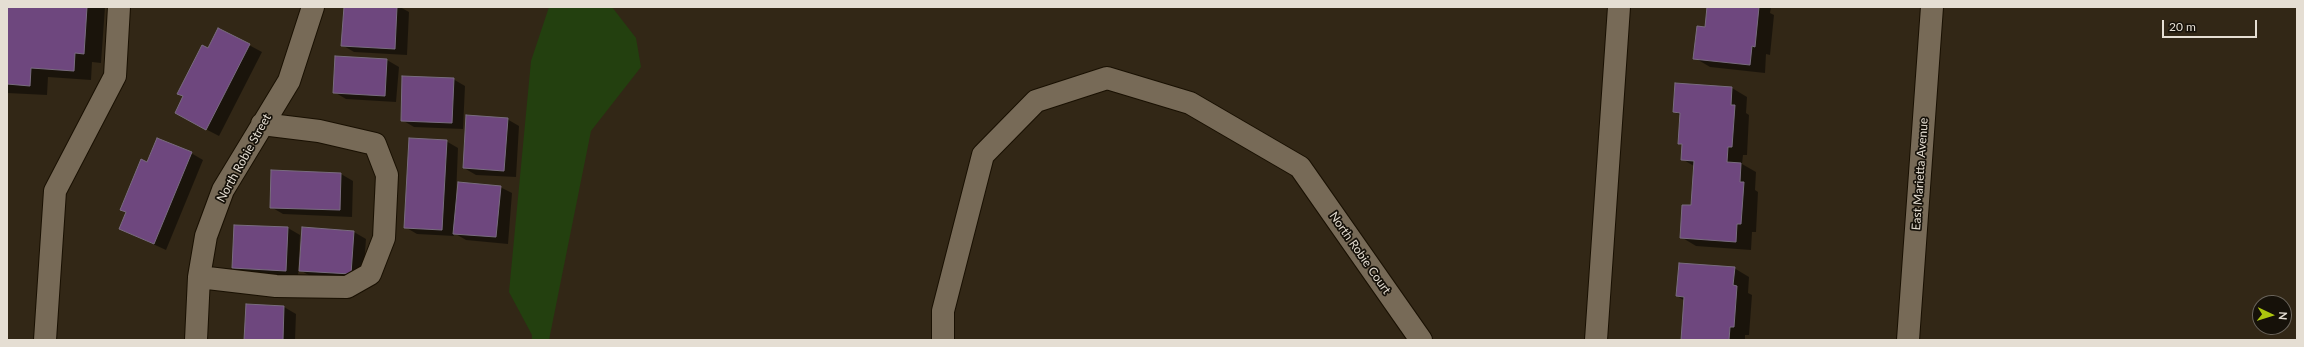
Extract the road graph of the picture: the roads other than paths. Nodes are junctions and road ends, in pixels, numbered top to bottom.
1 (119, 7) edge
2 (313, 7) edge
3 (1619, 7) edge
4 (1932, 7) edge
5 (262, 124) junction
6 (199, 277) junction
7 (46, 340) edge
8 (196, 340) edge
9 (943, 340) edge
10 (1421, 340) edge
11 (1596, 340) edge
12 (1908, 340) edge

1 - 7 street
2 - 5 street, North Robie Street
3 - 11 street
4 - 12 street, East Marietta Avenue
5 - 6 street, North Robie Street
5 - 6 street
6 - 8 street, North Robie Street
9 - 10 street, North Robie Court

